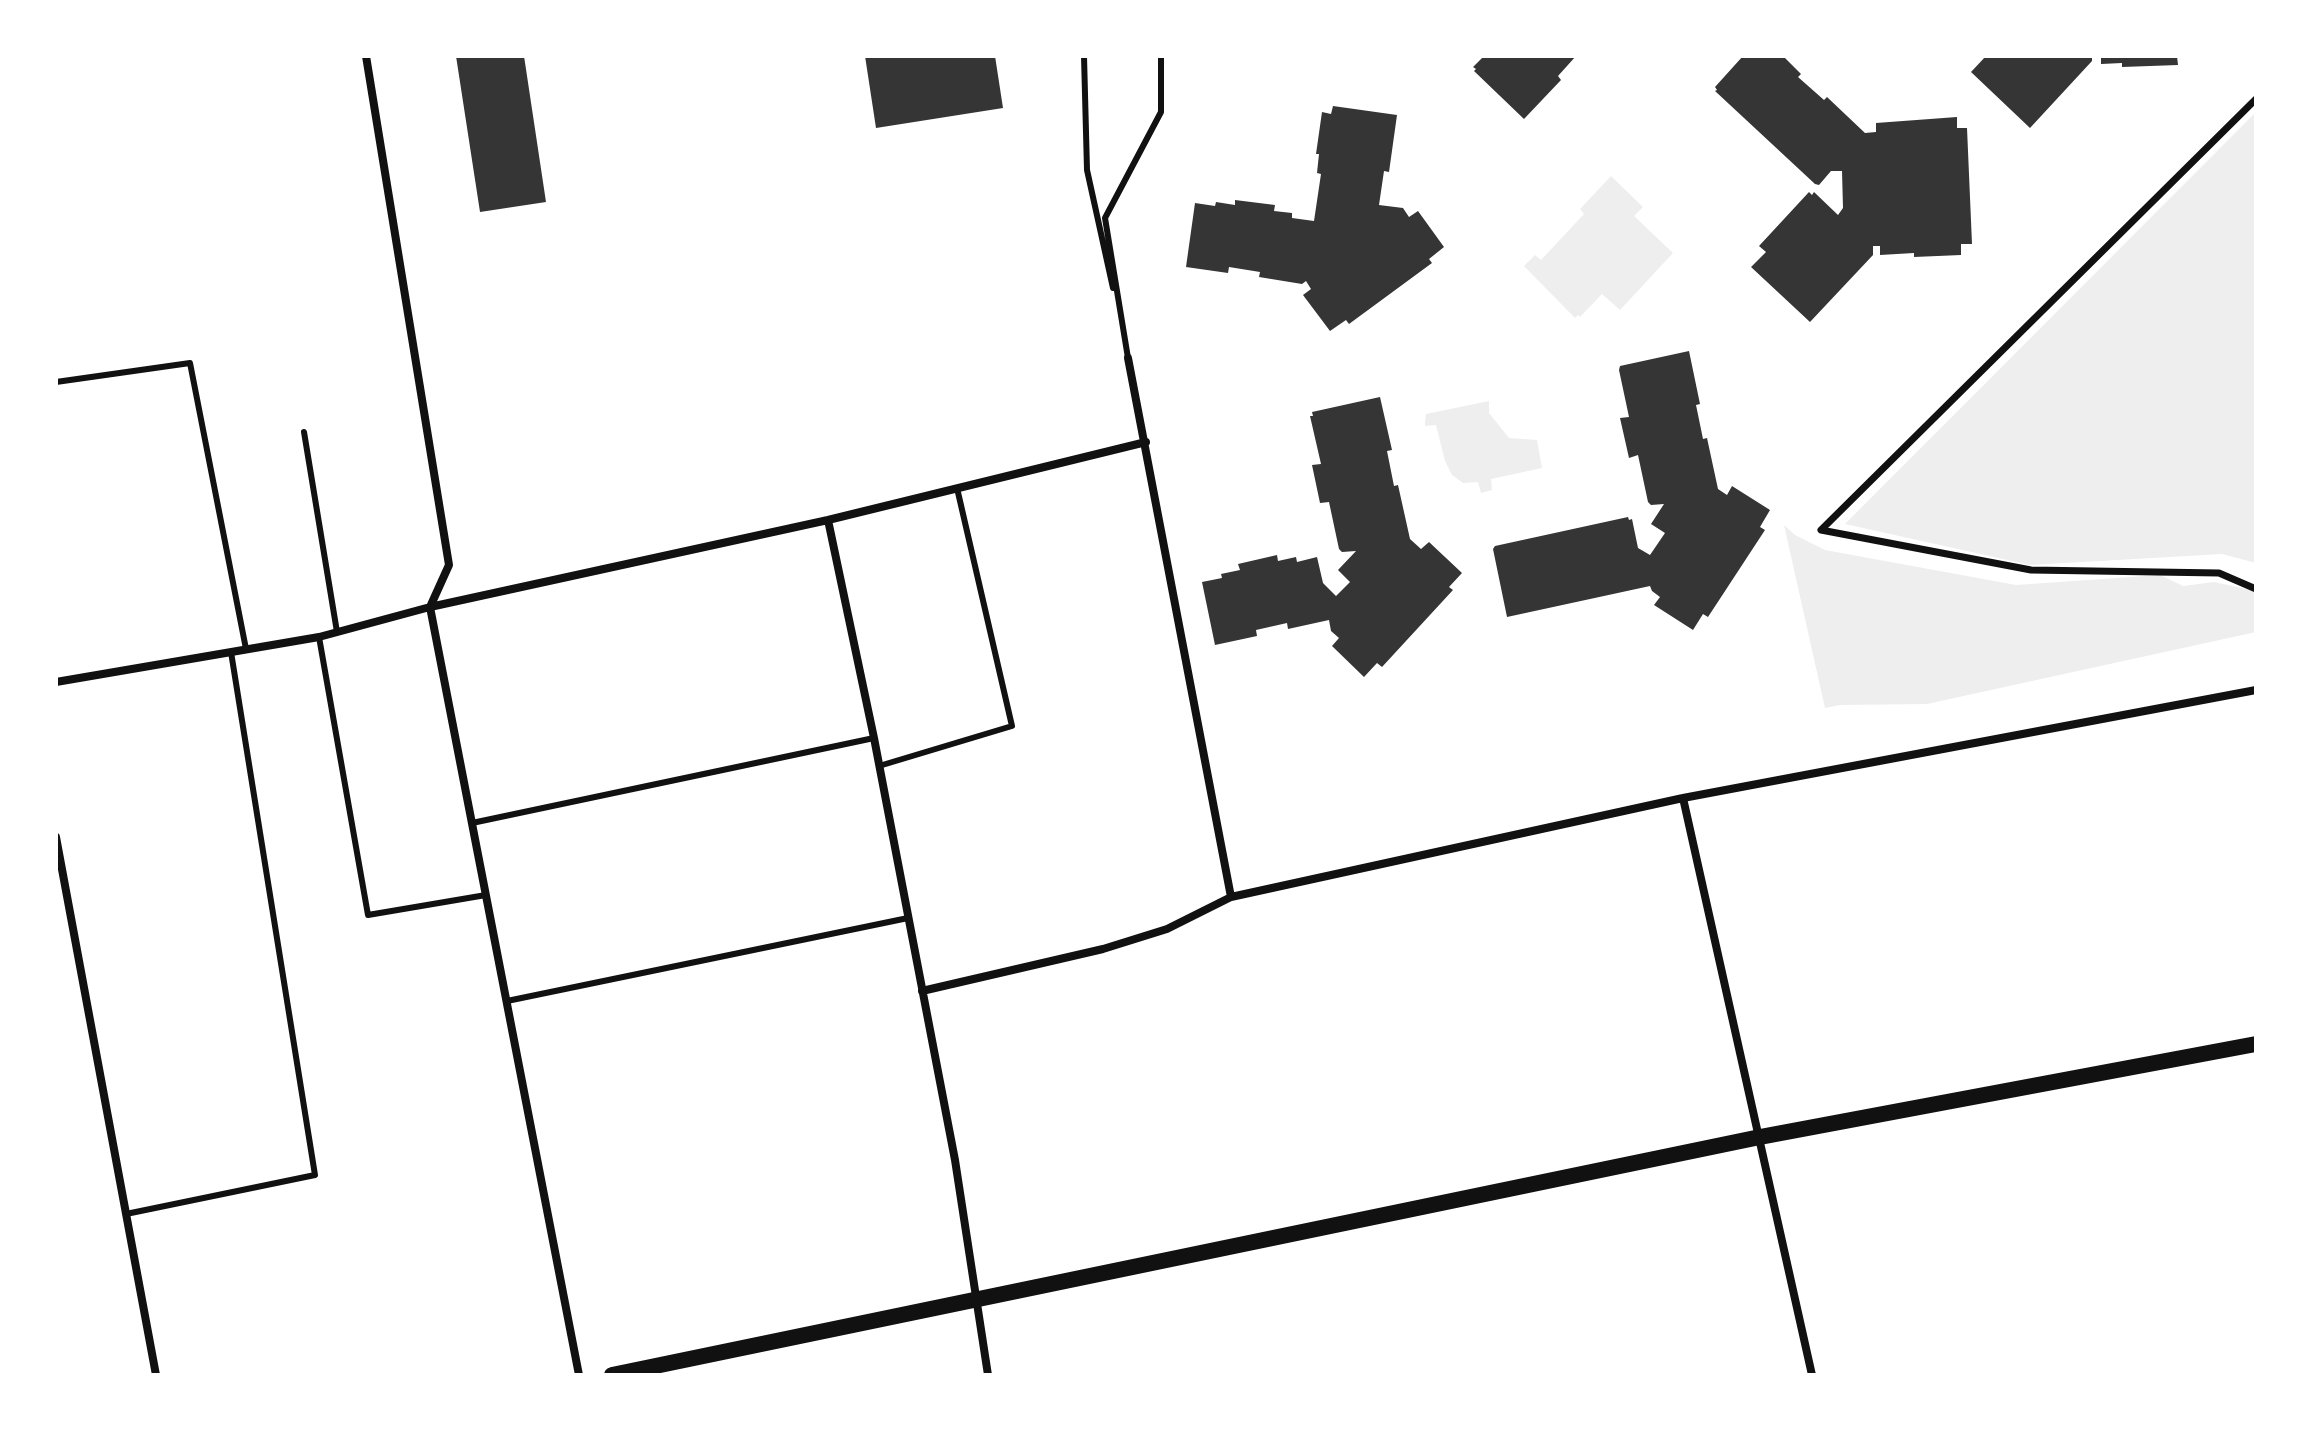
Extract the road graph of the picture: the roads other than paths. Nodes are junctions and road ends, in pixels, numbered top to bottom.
1 (366, 56) edge
2 (1084, 56) edge
3 (1161, 56) edge
4 (2256, 99) edge
5 (1128, 358) junction
6 (56, 382) edge
7 (304, 432) dead end
8 (1146, 442) junction
9 (957, 488) junction
10 (828, 520) junction
11 (2256, 589) edge
12 (430, 607) junction
13 (337, 632) junction
14 (319, 637) junction
15 (246, 649) junction
16 (231, 652) junction
17 (56, 682) edge
18 (2256, 690) edge
19 (874, 738) junction
20 (879, 766) junction
21 (1683, 798) junction
22 (472, 823) junction
23 (56, 837) edge
24 (486, 895) junction
25 (1231, 897) junction
26 (908, 918) junction
27 (922, 991) junction
28 (507, 1001) junction
29 (2256, 1044) edge
30 (1760, 1137) junction
31 (126, 1214) junction
32 (976, 1299) junction
33 (156, 1375) edge
34 (579, 1375) edge
35 (612, 1375) edge
36 (988, 1375) edge
37 (1812, 1375) edge

1 - 12 street
2 - 5 lane
3 - 5 lane
4 - 11 street
5 - 8 street
6 - 15 lane
7 - 13 lane
8 - 9 street
8 - 25 street
9 - 10 street
9 - 20 lane
10 - 12 street
10 - 19 street
12 - 13 street
12 - 22 street
13 - 14 street
14 - 15 street
14 - 24 lane
15 - 16 street
16 - 17 street
16 - 31 lane
18 - 21 street
19 - 20 street
19 - 22 lane
20 - 26 street
21 - 25 street
21 - 30 street
22 - 24 street
23 - 31 street
24 - 28 street
25 - 27 street
26 - 27 street
26 - 28 lane
27 - 32 street
28 - 34 street
29 - 30 main road
30 - 32 main road
30 - 37 street
31 - 33 street
32 - 35 main road
32 - 36 street

